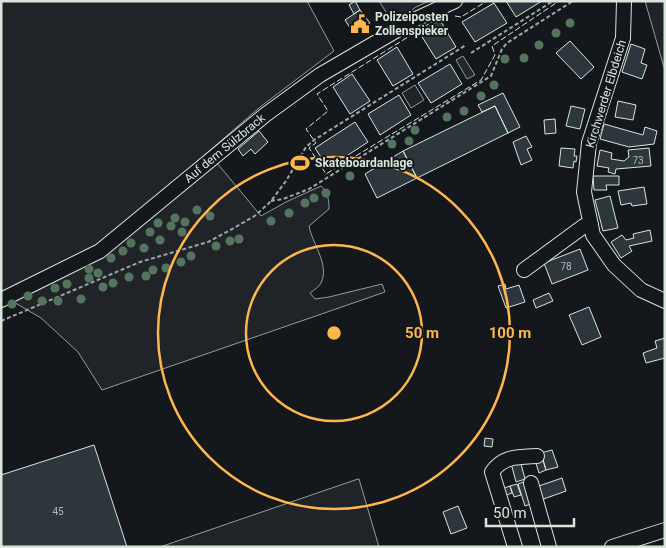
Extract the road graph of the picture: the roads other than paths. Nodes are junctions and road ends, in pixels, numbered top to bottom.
1 (454, 1) edge
2 (624, 1) edge
3 (591, 225) junction
4 (524, 270) dead end
5 (1, 300) edge
6 (665, 301) edge
7 (537, 456) dead end
8 (531, 484) dead end
9 (665, 530) edge
10 (515, 547) edge
11 (549, 547) edge
12 (612, 547) edge

1 - 5 street, Auf dem Sülzbrack
2 - 3 street, Kirchwerder Elbdeich
3 - 4 street
3 - 6 street, Kirchwerder Elbdeich
7 - 10 street
8 - 11 street
9 - 12 street

